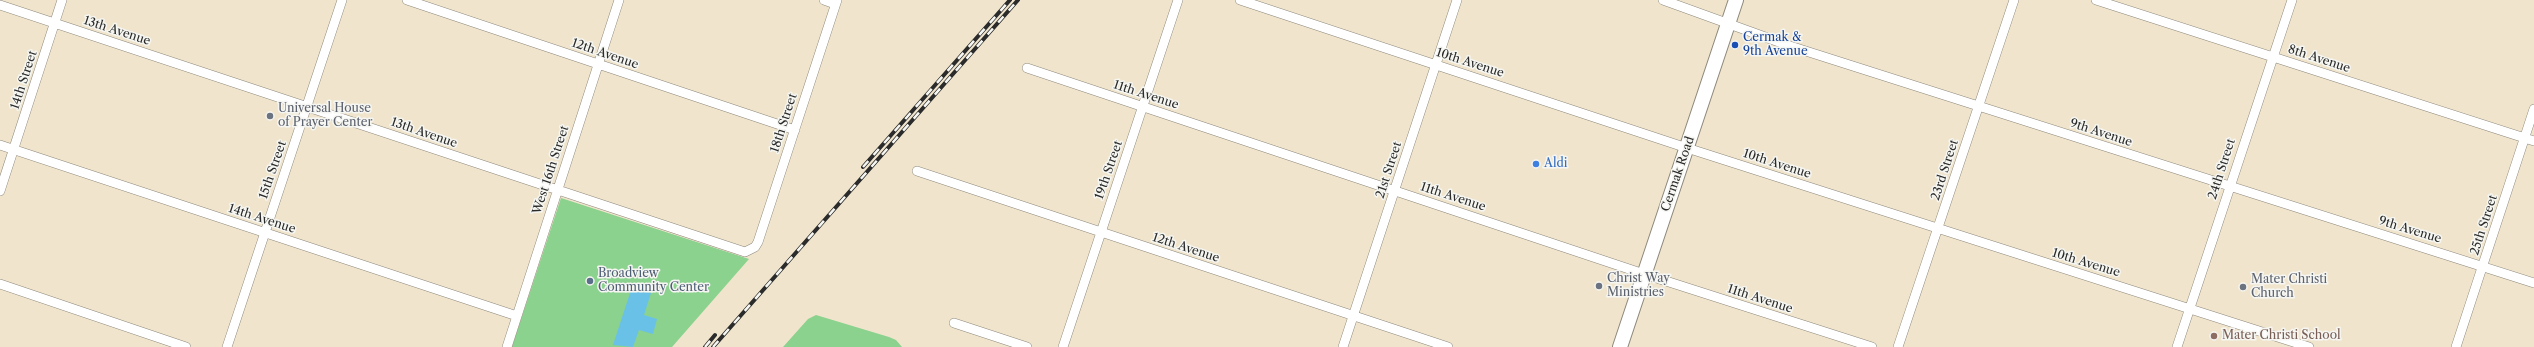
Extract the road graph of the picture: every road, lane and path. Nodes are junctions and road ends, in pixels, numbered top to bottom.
1 (62, 0) edge
2 (342, 0) edge
3 (407, 0) edge
4 (619, 0) edge
5 (824, 0) edge
6 (1178, 0) edge
7 (1240, 0) edge
8 (1457, 0) edge
9 (1663, 0) edge
10 (1736, 0) edge
11 (2014, 0) edge
12 (2096, 0) edge
13 (2292, 0) edge
14 (836, 2) edge
15 (0, 5) edge
16 (55, 23) junction
17 (1728, 24) junction
18 (2273, 57) junction
19 (598, 64) junction
20 (1436, 65) junction
21 (1027, 68) dead end
22 (307, 106) junction
23 (1143, 106) junction
24 (1978, 106) junction
25 (2534, 109) edge
26 (795, 130) junction
27 (2524, 138) junction
28 (2534, 141) edge
29 (0, 145) edge
30 (1687, 148) junction
31 (14, 150) junction
32 (917, 171) dead end
33 (2229, 187) junction
34 (557, 190) junction
35 (1394, 190) junction
36 (0, 191) edge
37 (1939, 229) junction
38 (1101, 232) junction
39 (265, 233) junction
40 (750, 251) joint
41 (2483, 266) junction
42 (1644, 274) junction
43 (2534, 282) edge
44 (0, 284) edge
45 (2189, 309) junction
46 (517, 316) junction
47 (1354, 316) junction
48 (954, 323) dead end
49 (186, 347) edge
50 (227, 347) edge
51 (507, 347) edge
52 (1027, 347) edge
53 (1063, 347) edge
54 (1344, 347) edge
55 (1448, 347) edge
56 (1620, 347) edge
57 (1872, 347) edge
58 (1898, 347) edge
59 (2177, 347) edge
60 (2309, 347) edge
61 (2456, 347) edge

1 - 16 street, 14th Street
2 - 22 street, 15th Street
3 - 19 street, 12th Avenue
4 - 19 street, West 16th Street
5 - 14 street
6 - 23 street, 19th Street
7 - 20 street, 10th Avenue
8 - 20 street, 21st Street
9 - 17 street, 9th Avenue
10 - 17 main road, Cermak Road
11 - 24 street, 23rd Street
12 - 18 street, 8th Avenue
13 - 18 street, 24th Street
14 - 26 street, 18th Street
15 - 16 street, 13th Avenue
16 - 22 street, 13th Avenue
16 - 31 street, 14th Street
17 - 24 street, 9th Avenue
17 - 30 main road, Cermak Road
18 - 27 street, 8th Avenue
18 - 33 street, 24th Street
19 - 26 street, 12th Avenue
19 - 34 street, West 16th Street
20 - 30 street, 10th Avenue
20 - 35 street, 21st Street
21 - 23 street, 11th Avenue
22 - 34 street, 13th Avenue
22 - 39 street, 15th Street
23 - 35 street, 11th Avenue
23 - 38 street, 19th Street
24 - 33 street, 9th Avenue
24 - 37 street, 23rd Street
25 - 27 street, 25th Street
26 - 40 street, 18th Street
27 - 28 street, 8th Avenue
27 - 41 street, 25th Street
29 - 31 street, 14th Avenue
30 - 37 street, 10th Avenue
30 - 42 main road, Cermak Road
31 - 36 street, 14th Street
31 - 39 street, 14th Avenue
32 - 38 street, 12th Avenue
33 - 41 street, 9th Avenue
33 - 45 street, 24th Street
34 - 40 street, 13th Avenue
34 - 46 street, West 16th Street
35 - 42 street, 11th Avenue
35 - 47 street, 21st Street
37 - 45 street, 10th Avenue
37 - 58 street, 23rd Street
38 - 47 street, 12th Avenue
38 - 53 street, 19th Street
39 - 46 street, 14th Avenue
39 - 50 street, 15th Street
41 - 43 street, 9th Avenue
41 - 61 street, 25th Street
42 - 56 main road, Cermak Road
42 - 57 street, 11th Avenue
44 - 49 street
45 - 59 street, 24th Street
45 - 60 street, 10th Avenue
46 - 51 street, West 16th Street
47 - 54 street, 21st Street
47 - 55 street, 12th Avenue
48 - 52 street

